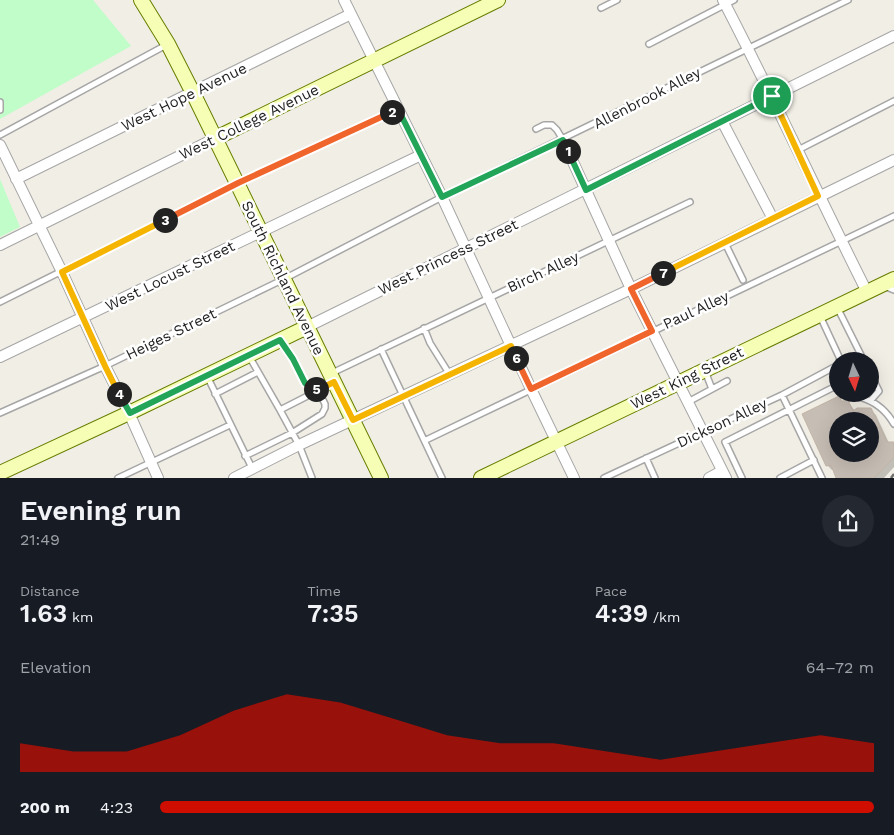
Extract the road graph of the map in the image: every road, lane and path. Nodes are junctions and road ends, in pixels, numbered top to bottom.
1 (141, 0) edge
2 (344, 0) edge
3 (617, 0) edge
4 (848, 0) edge
5 (495, 1) edge
6 (728, 1) edge
7 (601, 8) dead end
8 (351, 14) junction
9 (894, 36) edge
10 (168, 44) junction
11 (648, 44) dead end
12 (748, 48) junction
13 (375, 61) junction
14 (194, 93) junction
15 (772, 96) junction
16 (894, 101) edge
17 (0, 102) edge
18 (398, 109) junction
19 (0, 110) edge
20 (722, 121) junction
21 (536, 129) dead end
22 (0, 135) edge
23 (216, 138) junction
24 (563, 140) junction
25 (0, 145) edge
26 (797, 150) junction
27 (421, 156) junction
28 (894, 160) edge
29 (16, 179) junction
30 (238, 183) junction
31 (586, 190) junction
32 (818, 196) junction
33 (442, 197) junction
34 (690, 202) dead end
35 (894, 216) edge
36 (773, 219) junction
37 (39, 225) junction
38 (261, 232) junction
39 (610, 240) junction
40 (841, 242) junction
41 (724, 243) junction
42 (0, 245) edge
43 (466, 249) junction
44 (339, 250) joint
45 (62, 272) junction
46 (284, 279) junction
47 (894, 279) edge
48 (743, 280) dead end
49 (887, 288) edge
50 (631, 289) junction
51 (867, 292) junction
52 (489, 298) junction
53 (0, 302) edge
54 (837, 306) junction
55 (820, 315) junction
56 (83, 317) junction
57 (307, 327) junction
58 (424, 328) junction
59 (652, 331) junction
60 (280, 340) junction
61 (511, 346) junction
62 (381, 349) junction
63 (837, 352) edge
64 (860, 352) edge
65 (249, 355) junction
66 (0, 357) edge
67 (105, 366) junction
68 (704, 370) junction
69 (829, 370) edge
70 (258, 372) junction
71 (450, 375) junction
72 (207, 376) junction
73 (332, 378) junction
74 (678, 382) junction
75 (728, 382) dead end
76 (531, 389) junction
77 (712, 389) junction
78 (318, 390) junction
79 (829, 390) edge
80 (215, 394) junction
81 (782, 395) junction
82 (404, 396) junction
83 (688, 402) junction
84 (873, 402) edge
85 (280, 410) junction
86 (790, 410) junction
87 (0, 413) edge
88 (130, 413) junction
89 (353, 420) junction
90 (894, 424) edge
91 (230, 425) junction
92 (703, 432) junction
93 (292, 433) junction
94 (426, 440) junction
95 (556, 442) junction
96 (299, 445) junction
97 (245, 456) junction
98 (646, 458) junction
99 (814, 460) junction
100 (151, 462) junction
101 (252, 468) junction
102 (0, 473) edge
103 (724, 474) edge
104 (118, 478) edge
105 (158, 478) edge
106 (234, 478) edge
107 (312, 478) edge
108 (381, 478) edge
109 (442, 478) edge
110 (481, 478) edge
111 (574, 478) edge
112 (604, 478) edge
113 (655, 478) edge
114 (709, 478) edge
115 (742, 478) edge
116 (780, 478) edge
117 (822, 478) edge

1 - 10 street, South Richland Avenue
2 - 8 street
3 - 7 lane
4 - 12 lane, Allenbrook Alley
5 - 13 street, West College Avenue
6 - 11 lane
6 - 12 street
8 - 13 street
8 - 14 street, West Hope Avenue
9 - 15 street, West Princess Street
10 - 14 street, South Richland Avenue
10 - 22 lane
12 - 15 street
12 - 24 lane, Allenbrook Alley
13 - 18 street
13 - 23 street, West College Avenue
14 - 23 street, South Richland Avenue
14 - 29 street, West Hope Avenue
15 - 20 street, West Princess Street
15 - 26 street
16 - 26 lane
17 - 19 lane
18 - 27 street
18 - 30 lane
20 - 31 street, West Princess Street
20 - 36 street
21 - 24 lane
23 - 30 street, South Richland Avenue
23 - 37 street, West College Avenue
24 - 31 street
24 - 33 lane, Allenbrook Alley
25 - 29 street
26 - 32 street
27 - 33 street
27 - 38 street, West Locust Street
28 - 32 street
29 - 37 street
30 - 38 street, South Richland Avenue
30 - 45 lane
31 - 39 street
31 - 43 street, West Princess Street
32 - 36 street
32 - 40 street
33 - 43 street
33 - 44 lane, Allenbrook Alley
34 - 39 lane, Birch Alley
35 - 40 lane, Paul Alley
36 - 41 street
37 - 42 street, West College Avenue
37 - 45 street
38 - 46 street, South Richland Avenue
38 - 56 street, West Locust Street
39 - 50 street
39 - 52 lane, Birch Alley
40 - 51 street
40 - 59 lane, Paul Alley
41 - 48 lane
41 - 50 street
43 - 52 street
43 - 57 street, West Princess Street
44 - 46 lane, Heiges Street
45 - 53 lane
45 - 56 street
46 - 57 street, South Richland Avenue
46 - 67 lane, Heiges Street
47 - 49 street, West King Street
49 - 51 street, West King Street
50 - 59 street
50 - 61 street
51 - 54 street, West King Street
52 - 58 lane, Birch Alley
52 - 61 street
54 - 55 street, West King Street
54 - 64 lane
55 - 63 lane
55 - 68 street, West King Street
56 - 66 street, West Locust Street
56 - 67 street
57 - 60 street, West Princess Street
57 - 73 street, South Richland Avenue
58 - 62 lane, Birch Alley
58 - 71 lane
59 - 74 street
59 - 76 lane, Paul Alley
60 - 65 street, West Princess Street
60 - 78 lane
61 - 71 street
61 - 76 street
62 - 73 lane, Birch Alley
62 - 82 lane
65 - 70 lane
65 - 72 street, West Princess Street
67 - 87 lane, Heiges Street
67 - 88 street
68 - 74 street, West King Street
68 - 77 lane
69 - 81 lane, Dickson Alley
70 - 80 lane
70 - 85 lane
71 - 82 street
72 - 80 lane
72 - 88 street, West Princess Street
73 - 78 lane, Birch Alley
73 - 89 street, South Richland Avenue
74 - 83 street
74 - 95 street, West King Street
75 - 77 lane
76 - 94 lane, Paul Alley
76 - 95 street
77 - 83 lane
78 - 85 lane, Birch Alley
78 - 93 lane
79 - 86 lane
80 - 91 lane
81 - 86 lane
81 - 92 lane, Dickson Alley
82 - 89 street
82 - 94 lane
83 - 92 street
84 - 90 lane
85 - 93 lane
86 - 99 lane
86 - 115 lane
88 - 100 street
88 - 102 street, West Princess Street
89 - 96 street
89 - 108 street, South Richland Avenue
91 - 97 lane
91 - 100 lane
92 - 98 lane, Dickson Alley
92 - 103 street
93 - 96 lane
93 - 97 lane
94 - 109 lane
95 - 110 street, West King Street
95 - 111 street
96 - 101 street
96 - 107 lane
97 - 101 lane
98 - 112 lane, Dickson Alley
98 - 113 lane
99 - 116 lane
99 - 117 lane
100 - 104 lane
100 - 105 street
101 - 106 street
103 - 114 street

